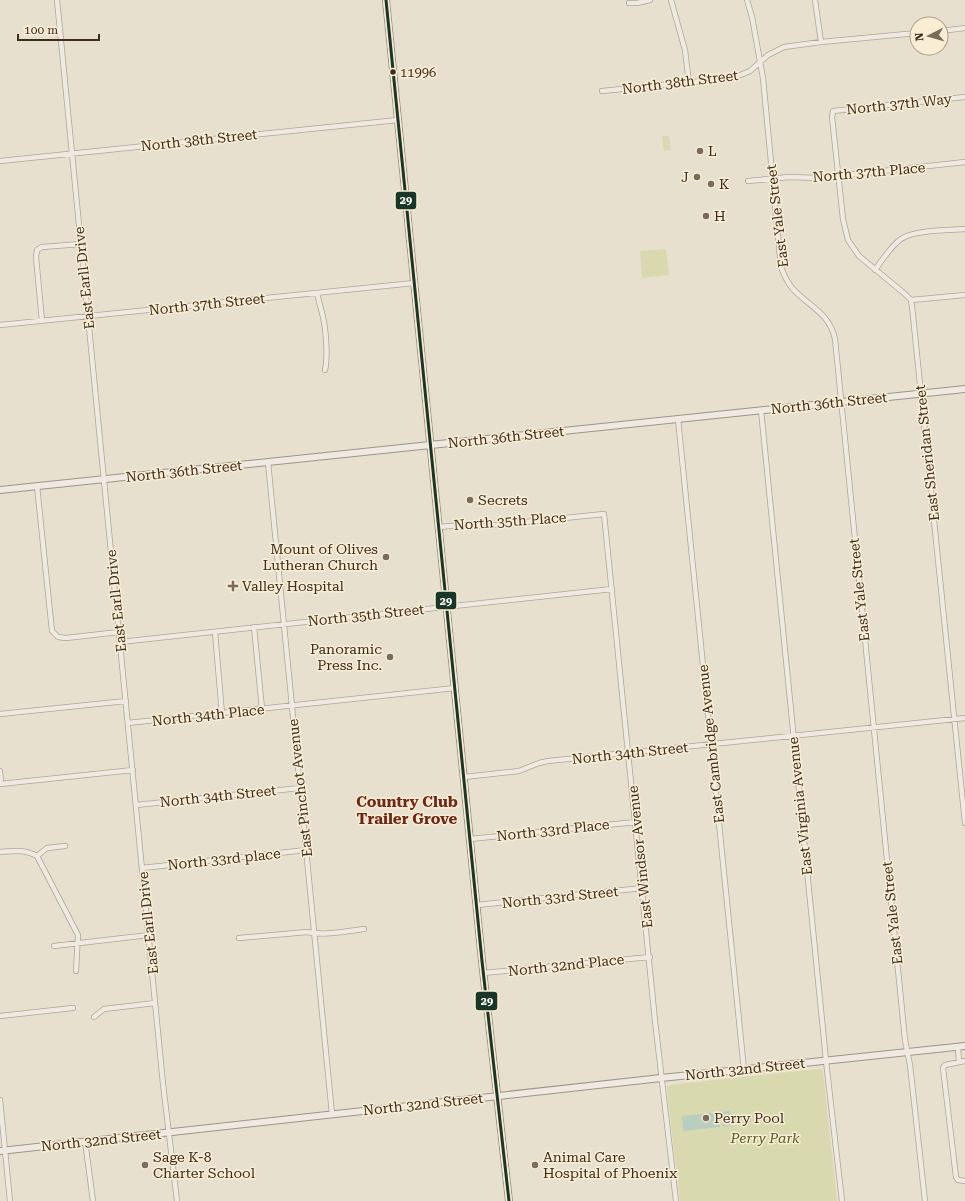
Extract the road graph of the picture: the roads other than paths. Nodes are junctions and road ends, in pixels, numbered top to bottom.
1 (57, 0) edge
2 (386, 0) edge
3 (650, 0) edge
4 (671, 0) edge
5 (747, 0) edge
6 (815, 0) edge
7 (629, 3) dead end
8 (965, 28) edge
9 (949, 30) edge
10 (909, 34) edge
11 (821, 42) junction
12 (760, 64) junction
13 (689, 83) junction
14 (602, 91) dead end
15 (965, 97) edge
16 (398, 120) junction
17 (71, 154) junction
18 (0, 161) edge
19 (965, 162) edge
20 (838, 176) junction
21 (772, 178) junction
22 (748, 181) dead end
23 (965, 229) edge
24 (81, 244) junction
25 (875, 270) junction
26 (414, 283) junction
27 (317, 293) junction
28 (965, 294) edge
29 (910, 300) junction
30 (88, 316) junction
31 (42, 321) junction
32 (0, 325) edge
33 (325, 370) dead end
34 (965, 389) edge
35 (922, 394) junction
36 (841, 402) junction
37 (760, 410) junction
38 (678, 419) junction
39 (430, 445) junction
40 (268, 462) junction
41 (104, 479) junction
42 (37, 486) junction
43 (0, 490) edge
44 (604, 514) joint
45 (439, 527) junction
46 (612, 588) junction
47 (447, 606) junction
48 (284, 624) junction
49 (254, 627) junction
50 (119, 632) junction
51 (214, 632) junction
52 (120, 642) junction
53 (455, 688) junction
54 (126, 701) junction
55 (292, 706) junction
56 (262, 709) junction
57 (0, 714) edge
58 (222, 714) junction
59 (965, 718) edge
60 (955, 719) junction
61 (128, 723) junction
62 (874, 727) junction
63 (793, 736) junction
64 (711, 744) junction
65 (629, 753) junction
66 (133, 770) junction
67 (0, 771) edge
68 (464, 777) junction
69 (1, 784) edge
70 (300, 788) junction
71 (136, 805) junction
72 (636, 822) junction
73 (965, 823) edge
74 (470, 839) junction
75 (65, 846) dead end
76 (306, 850) junction
77 (0, 852) edge
78 (37, 856) junction
79 (142, 868) junction
80 (643, 888) junction
81 (477, 905) junction
82 (364, 929) dead end
83 (314, 934) junction
84 (149, 936) junction
85 (239, 938) dead end
86 (78, 943) junction
87 (54, 946) dead end
88 (650, 957) junction
89 (76, 971) dead end
90 (483, 973) junction
91 (156, 1003) junction
92 (73, 1008) dead end
93 (0, 1016) edge
94 (94, 1017) dead end
95 (962, 1047) edge
96 (907, 1052) junction
97 (826, 1061) junction
98 (965, 1061) edge
99 (959, 1062) junction
100 (744, 1070) junction
101 (661, 1078) junction
102 (496, 1096) junction
103 (0, 1100) edge
104 (332, 1114) junction
105 (169, 1132) junction
106 (85, 1141) junction
107 (2, 1150) edge
108 (965, 1181) edge
109 (10, 1201) edge
110 (93, 1201) edge
111 (177, 1201) edge
112 (509, 1201) edge
113 (676, 1201) edge
114 (842, 1201) edge
115 (925, 1201) edge

1 - 17 street, East Earll Drive
2 - 16 main road
3 - 7 street
4 - 13 street
5 - 12 street, East Yale Street
6 - 11 street
8 - 9 street
10 - 11 street, North 38th Street
11 - 12 street, North 38th Street
12 - 13 street, North 38th Street
12 - 21 street, East Yale Street
13 - 14 street, North 38th Street
15 - 20 street, North 37th Way
16 - 17 street, North 38th Street
16 - 26 main road
17 - 18 street, North 38th Street
17 - 24 street, East Earll Drive
19 - 20 street, North 37th Place
20 - 21 street, North 37th Place
20 - 25 street
21 - 22 street, North 37th Place
21 - 36 street, East Yale Street
23 - 25 street
24 - 30 street, East Earll Drive
24 - 31 street
25 - 29 street
26 - 27 street, North 37th Street
26 - 39 main road
27 - 30 street, North 37th Street
27 - 33 street
28 - 29 street
29 - 35 street, East Sheridan Street
30 - 31 street, North 37th Street
30 - 41 street, East Earll Drive
31 - 32 street, North 37th Street
34 - 35 main road, North 36th Street
35 - 36 main road, North 36th Street
35 - 60 street, East Sheridan Street
36 - 37 main road, North 36th Street
36 - 62 street, East Yale Street
37 - 38 main road, North 36th Street
37 - 63 street, East Virginia Avenue
38 - 39 main road, North 36th Street
38 - 64 street, East Cambridge Avenue
39 - 40 main road, North 36th Street
39 - 45 main road
40 - 41 main road, North 36th Street
40 - 48 street, East Pinchot Avenue
41 - 42 main road, North 36th Street
41 - 50 street, East Earll Drive
42 - 43 main road, North 36th Street
42 - 50 street
44 - 45 street, North 35th Place
44 - 46 street, East Windsor Avenue
45 - 47 main road
46 - 47 street, North 35th Street
46 - 65 street, East Windsor Avenue
47 - 48 street, North 35th Street
47 - 53 main road
48 - 49 street, North 35th Street
48 - 55 street, East Pinchot Avenue
49 - 51 street, North 35th Street
49 - 56 street
50 - 52 street, East Earll Drive
51 - 52 street, North 35th Street
51 - 58 street
52 - 54 street, East Earll Drive
53 - 55 street, North 34th Place
53 - 68 main road
54 - 57 street
54 - 61 street, East Earll Drive
55 - 56 street, North 34th Place
55 - 70 street, East Pinchot Avenue
56 - 58 street, North 34th Place
58 - 61 street, North 34th Place
59 - 60 street, North 34th Street
60 - 62 street, North 34th Street
60 - 73 street, East Sheridan Street
61 - 66 street, East Earll Drive
62 - 63 street, North 34th Street
62 - 96 street, East Yale Street
63 - 64 street, North 34th Street
63 - 97 street, East Virginia Avenue
64 - 65 street, North 34th Street
64 - 100 street, East Cambridge Avenue
65 - 68 street, North 34th Street
65 - 72 street, East Windsor Avenue
66 - 69 street
66 - 71 street, East Earll Drive
67 - 69 street
68 - 74 main road
70 - 71 street, North 34th Street
70 - 76 street, East Pinchot Avenue
71 - 79 street, East Earll Drive
72 - 74 street, North 33rd Place
72 - 80 street, East Windsor Avenue
74 - 81 main road
75 - 78 street
76 - 79 street, North 33rd place
76 - 83 street, East Pinchot Avenue
77 - 78 street
78 - 86 street
79 - 84 street, East Earll Drive
80 - 81 street, North 33rd Street
80 - 88 street, East Windsor Avenue
81 - 90 main road
82 - 83 street
83 - 85 street
83 - 104 street, East Pinchot Avenue
84 - 86 street
84 - 91 street, East Earll Drive
86 - 87 street
86 - 89 street
88 - 90 street, North 32nd Place
88 - 101 street, East Windsor Avenue
90 - 102 main road
91 - 94 street
91 - 105 street, East Earll Drive
92 - 93 street
95 - 96 main road, North 32nd Street
95 - 99 street
96 - 97 main road, North 32nd Street
96 - 115 street, East Yale Street
97 - 100 main road, North 32nd Street
97 - 114 street, East Virginia Avenue
98 - 99 street
99 - 108 street
100 - 101 main road, North 32nd Street
101 - 102 main road, North 32nd Street
101 - 113 street, East Windsor Avenue
102 - 104 main road, North 32nd Street
102 - 112 main road
103 - 107 street
104 - 105 main road, North 32nd Street
105 - 106 main road, North 32nd Street
105 - 111 street, East Earll Drive
106 - 107 main road, North 32nd Street
106 - 110 street
107 - 109 street

